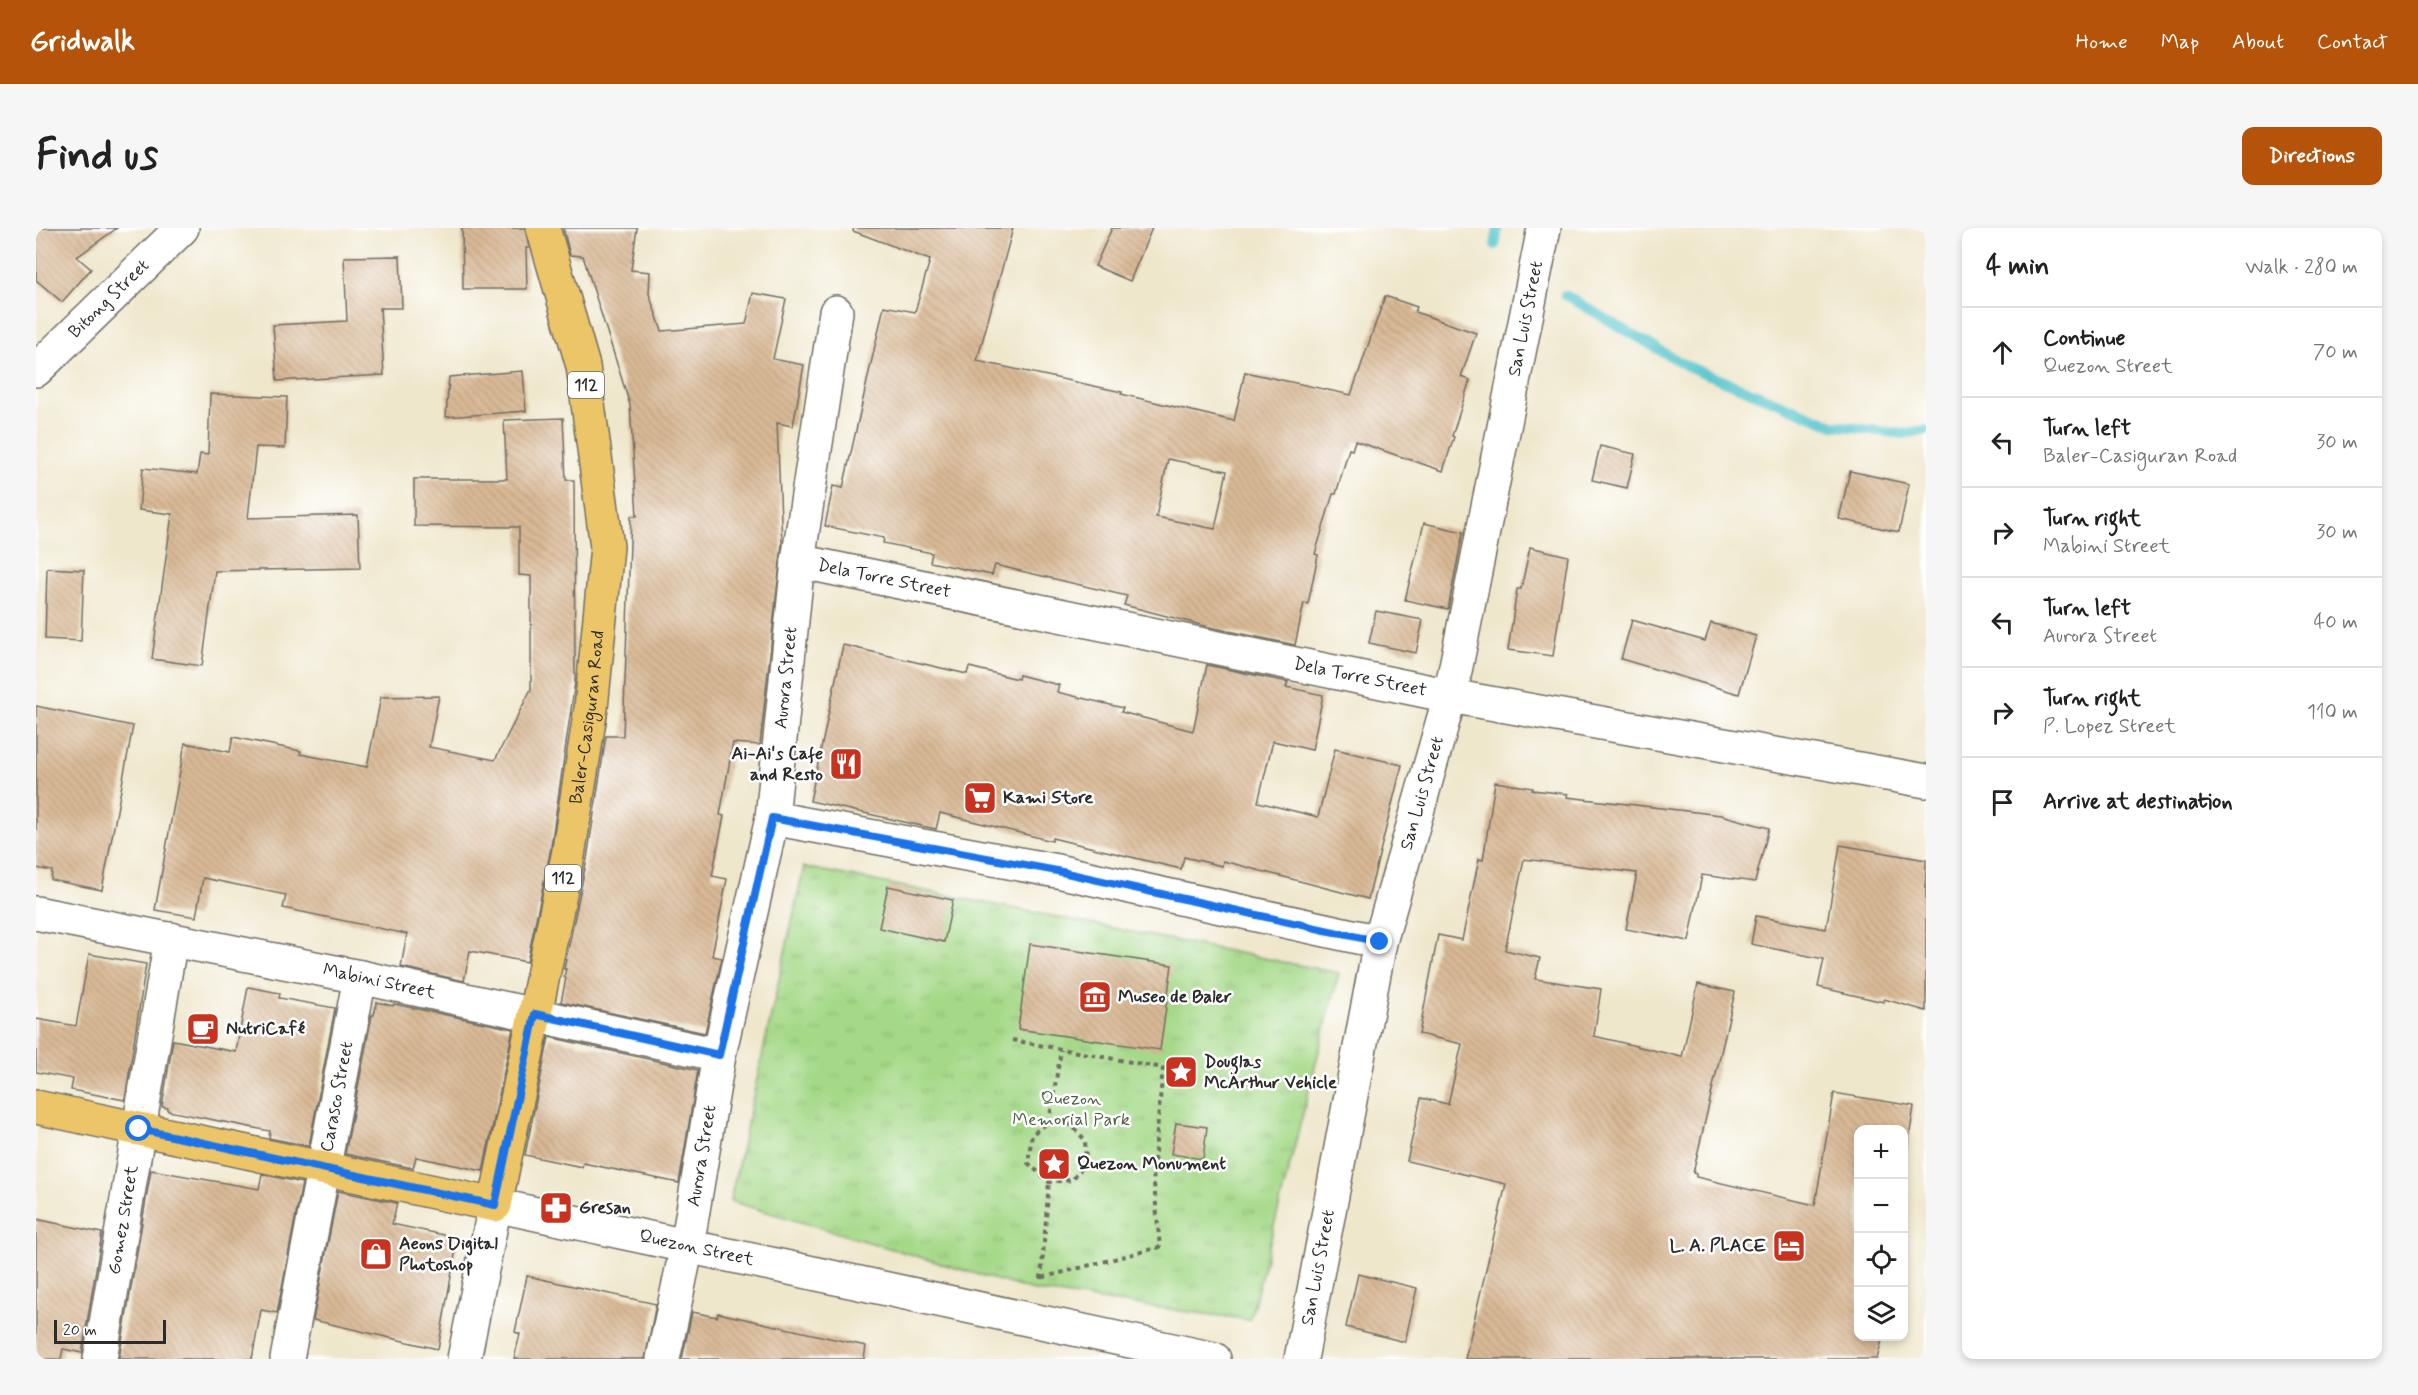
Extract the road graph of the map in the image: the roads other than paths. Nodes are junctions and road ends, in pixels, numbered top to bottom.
1 (182, 228) edge
2 (543, 228) edge
3 (1544, 228) edge
4 (836, 312) dead end
5 (36, 370) edge
6 (798, 561) junction
7 (1449, 696) junction
8 (1926, 781) edge
9 (772, 818) junction
10 (36, 913) edge
11 (171, 939) junction
12 (1380, 942) junction
13 (360, 977) junction
14 (535, 1014) junction
15 (719, 1055) junction
16 (36, 1107) edge
17 (139, 1129) junction
18 (324, 1169) junction
19 (495, 1205) junction
20 (687, 1246) junction
21 (100, 1359) edge
22 (287, 1359) edge
23 (464, 1359) edge
24 (663, 1359) edge
25 (1214, 1359) edge
26 (1301, 1359) edge

1 - 5 street, Bitong Street
2 - 14 main road, Baler-Casiguran Road / 112
3 - 7 street, San Luis Street
4 - 6 street, Aurora Street
6 - 7 street, Dela Torre Street
6 - 9 street, Aurora Street
7 - 8 street, Dela Torre Street
7 - 12 street, San Luis Street
9 - 12 street
9 - 15 street, Aurora Street
10 - 11 street, Mabini Street
11 - 13 street, Mabini Street
11 - 17 street, Gomez Street
12 - 26 street, San Luis Street
13 - 14 street, Mabini Street
13 - 18 street, Carasco Street
14 - 15 street, Mabini Street
14 - 19 main road, Baler-Casiguran Road / 112
15 - 20 street, Aurora Street
16 - 17 main road, Quezon Street
17 - 18 main road, Quezon Street
17 - 21 street, Gomez Street
18 - 19 main road, Quezon Street
18 - 22 street, Carasco Street
19 - 20 street, Quezon Street
19 - 23 street
20 - 24 street, Aurora Street
20 - 25 street, Quezon Street

